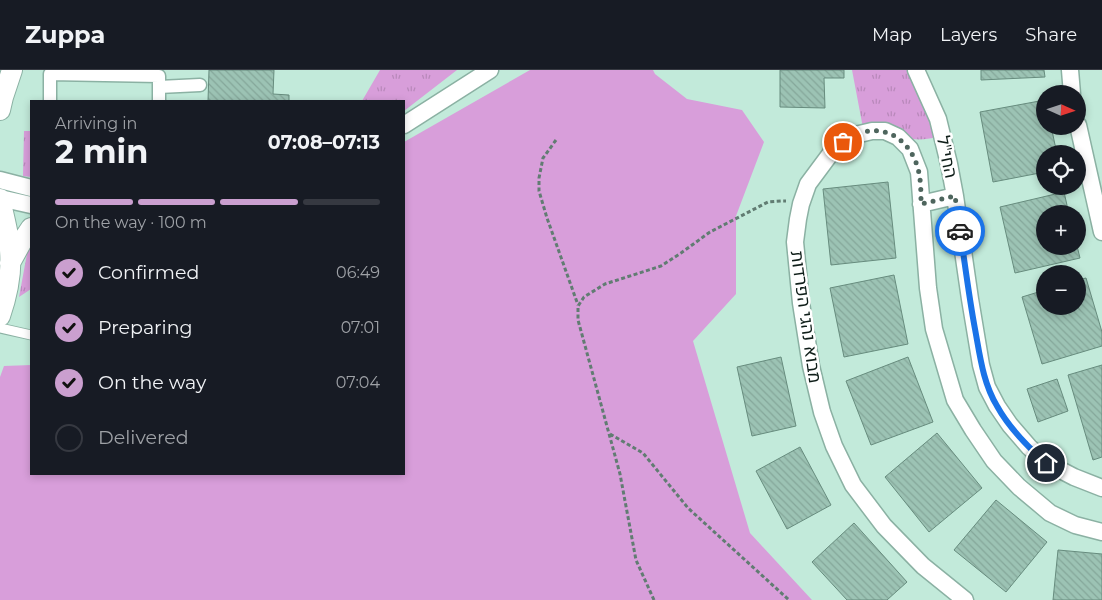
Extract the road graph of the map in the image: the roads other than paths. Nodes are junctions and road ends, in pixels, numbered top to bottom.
1 (12, 70) edge
2 (490, 70) edge
3 (916, 70) edge
4 (1070, 70) edge
5 (49, 72) edge
6 (200, 85) dead end
7 (1071, 85) edge
8 (159, 87) junction
9 (50, 100) edge
10 (159, 100) edge
11 (0, 110) edge
12 (405, 124) edge
13 (1080, 135) edge
14 (0, 180) edge
15 (30, 188) edge
16 (955, 196) junction
17 (0, 198) edge
18 (921, 204) junction
19 (30, 205) edge
20 (30, 230) edge
21 (1102, 232) edge
22 (10, 263) junction
23 (0, 316) edge
24 (0, 328) edge
25 (30, 335) edge
26 (1102, 488) edge
27 (1102, 532) edge
28 (965, 600) edge

1 - 11 street
2 - 12 street
3 - 16 street, החי"ל
4 - 7 street
5 - 8 street
5 - 9 street
6 - 8 street
8 - 10 street
13 - 21 street
14 - 15 street
16 - 18 street
16 - 26 street, החי"ל
17 - 19 street
17 - 22 street
18 - 27 street, מבוא נהגי הפרדות
18 - 28 street, מבוא נהגי הפרדות
20 - 22 street
22 - 23 street
24 - 25 lane

